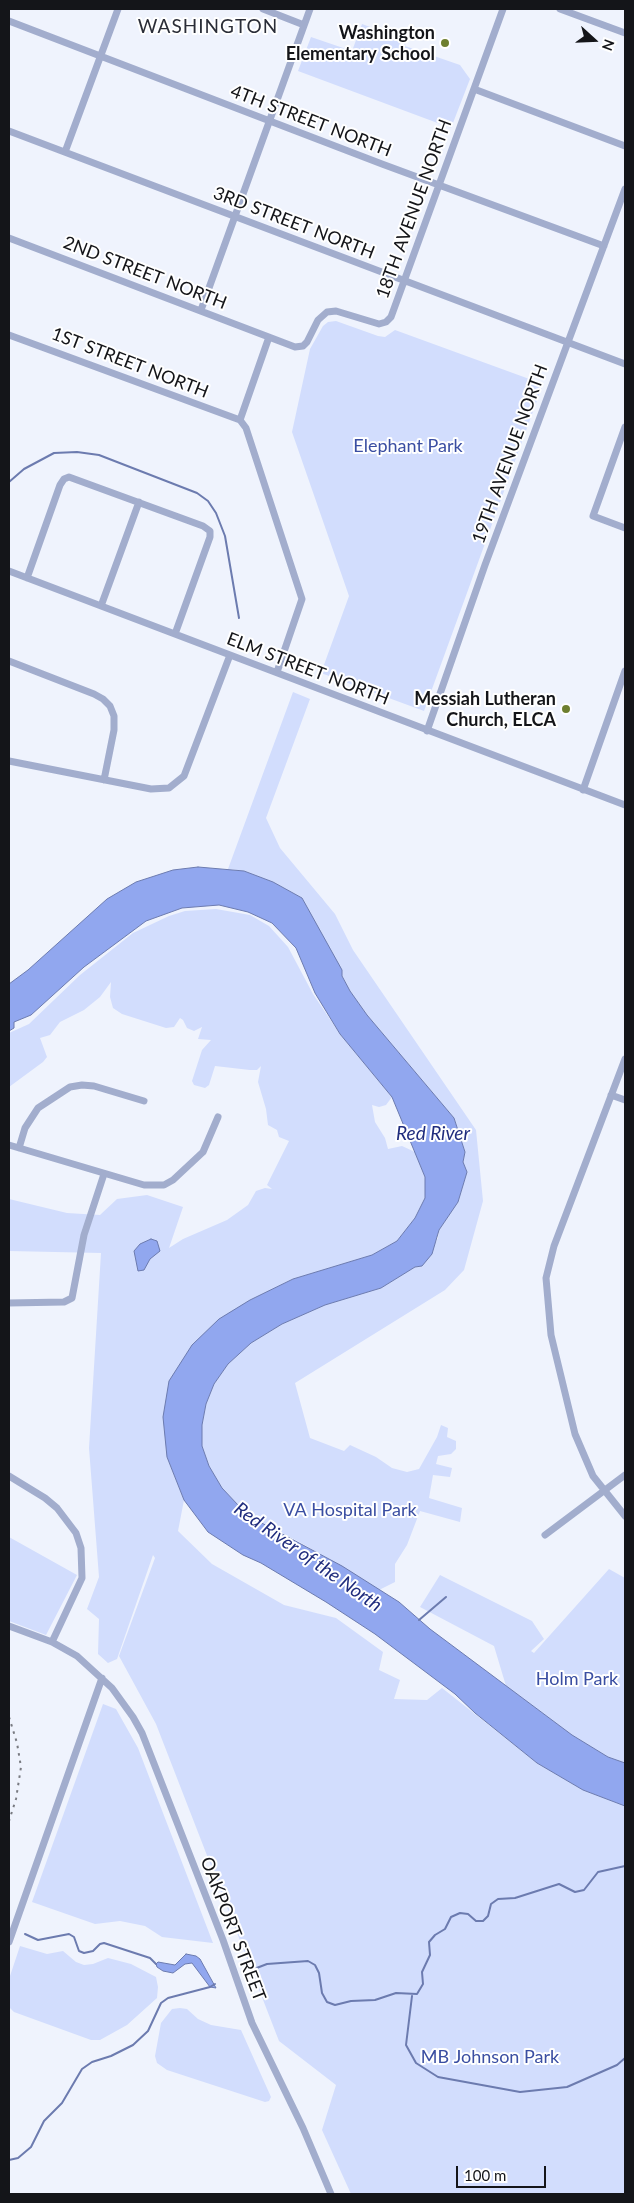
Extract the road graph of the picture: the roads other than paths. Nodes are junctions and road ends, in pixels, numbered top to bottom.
1 (118, 9) edge
2 (263, 9) edge
3 (310, 9) edge
4 (503, 9) edge
5 (560, 9) edge
6 (9, 20) edge
7 (304, 25) junction
8 (625, 33) edge
9 (100, 56) junction
10 (474, 89) junction
11 (269, 121) junction
12 (9, 131) edge
13 (625, 146) edge
14 (65, 152) junction
15 (439, 185) junction
16 (625, 188) edge
17 (235, 216) junction
18 (9, 238) edge
19 (604, 246) junction
20 (404, 281) junction
21 (201, 310) junction
22 (9, 335) edge
23 (269, 337) junction
24 (568, 343) junction
25 (625, 364) edge
26 (240, 420) junction
27 (625, 427) edge
28 (139, 502) junction
29 (625, 528) edge
30 (9, 571) edge
31 (27, 578) junction
32 (101, 606) junction
33 (176, 634) junction
34 (230, 654) junction
35 (9, 661) edge
36 (625, 671) edge
37 (277, 672) junction
38 (427, 731) junction
39 (9, 760) edge
40 (104, 780) junction
41 (583, 790) junction
42 (625, 805) edge
43 (625, 1059) edge
44 (611, 1095) junction
45 (625, 1100) edge
46 (144, 1101) dead end
47 (218, 1117) dead end
48 (9, 1145) edge
49 (19, 1148) junction
50 (104, 1174) junction
51 (9, 1304) edge
52 (625, 1475) edge
53 (9, 1476) edge
54 (604, 1491) junction
55 (625, 1516) edge
56 (545, 1535) dead end
57 (9, 1626) edge
58 (52, 1642) junction
59 (102, 1678) junction
60 (9, 1942) edge
61 (331, 2194) edge

1 - 9 street
2 - 7 street
3 - 7 street
4 - 10 street, 18TH AVENUE NORTH
5 - 8 street
6 - 9 street, 4TH STREET NORTH
7 - 11 street
9 - 11 street, 4TH STREET NORTH
9 - 14 street
10 - 13 street
10 - 15 street, 18TH AVENUE NORTH
11 - 15 street, 4TH STREET NORTH
11 - 17 street
12 - 14 street, 3RD STREET NORTH
14 - 17 street, 3RD STREET NORTH
15 - 19 street, 4TH STREET NORTH
15 - 20 street, 18TH AVENUE NORTH
16 - 19 street, 19TH AVENUE NORTH
17 - 20 street, 3RD STREET NORTH
17 - 21 street
18 - 21 street, 2ND STREET NORTH
19 - 24 street, 19TH AVENUE NORTH
20 - 23 street, 18TH AVENUE NORTH
20 - 24 street, 3RD STREET NORTH
21 - 23 street, 2ND STREET NORTH
22 - 26 street, 1ST STREET NORTH
23 - 26 street
24 - 25 street, 3RD STREET NORTH
24 - 38 street, 19TH AVENUE NORTH
26 - 37 street
27 - 29 street
28 - 31 street
28 - 32 street
28 - 33 street
30 - 31 street, ELM STREET NORTH
31 - 32 street, ELM STREET NORTH
32 - 33 street, ELM STREET NORTH
33 - 34 street, ELM STREET NORTH
34 - 37 street, ELM STREET NORTH
34 - 40 street
35 - 40 street
36 - 41 street
37 - 38 street, ELM STREET NORTH
38 - 41 street, ELM STREET NORTH
39 - 40 street
41 - 42 street, ELM STREET NORTH
43 - 44 street
44 - 45 street
44 - 54 street
46 - 49 street
47 - 50 street
48 - 49 street
49 - 50 street
50 - 51 street
52 - 54 street
53 - 58 street
54 - 55 street
54 - 56 street
57 - 58 street, OAKPORT STREET
58 - 59 street, OAKPORT STREET
59 - 60 street
59 - 61 street, OAKPORT STREET

